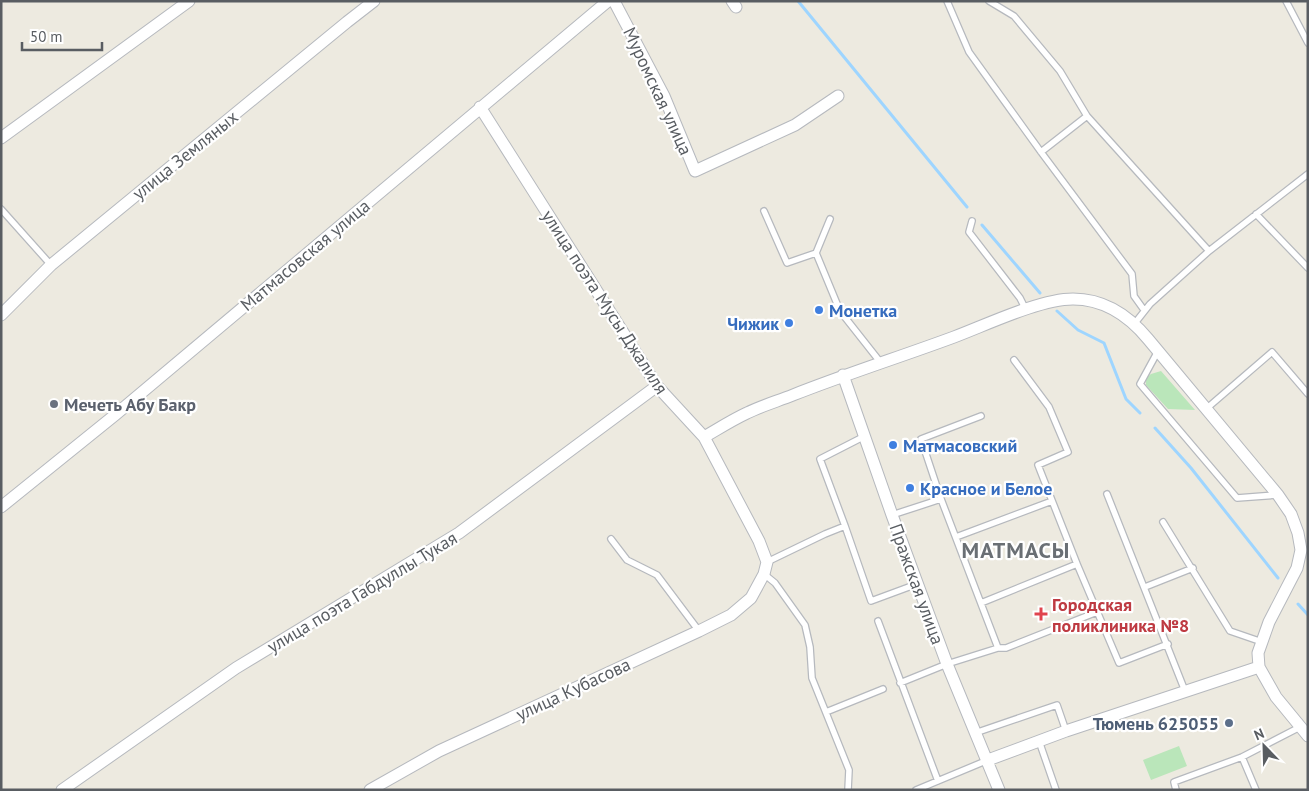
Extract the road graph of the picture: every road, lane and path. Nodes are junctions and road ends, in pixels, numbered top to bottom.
1 (189, 1) edge
2 (374, 1) edge
3 (608, 1) edge
4 (614, 1) edge
5 (947, 1) edge
6 (989, 1) edge
7 (1286, 1) edge
8 (1308, 43) edge
9 (838, 96) dead end
10 (480, 108) junction
11 (1087, 116) junction
12 (1, 138) edge
13 (1040, 152) junction
14 (1308, 174) edge
15 (1, 210) edge
16 (764, 211) dead end
17 (1256, 214) junction
18 (830, 219) dead end
19 (972, 221) dead end
20 (1209, 251) junction
21 (816, 252) junction
22 (51, 265) junction
23 (1308, 268) edge
24 (1026, 310) junction
25 (1144, 310) junction
26 (1, 315) edge
27 (1135, 323) junction
28 (1158, 351) junction
29 (1014, 360) dead end
30 (881, 363) junction
31 (842, 375) junction
32 (657, 386) junction
33 (1308, 394) edge
34 (1206, 409) junction
35 (981, 416) dead end
36 (864, 436) junction
37 (704, 437) junction
38 (1108, 494) dead end
39 (1278, 495) junction
40 (941, 499) junction
41 (1052, 501) junction
42 (1, 506) edge
43 (892, 516) junction
44 (1163, 522) dead end
45 (844, 526) junction
46 (956, 537) junction
47 (611, 539) dead end
48 (1304, 551) edge
49 (767, 562) junction
50 (1077, 564) junction
51 (1193, 568) junction
52 (764, 574) junction
53 (917, 584) junction
54 (1145, 587) junction
55 (981, 603) junction
56 (1097, 612) junction
57 (878, 621) dead end
58 (699, 631) junction
59 (1262, 642) junction
60 (1168, 644) junction
61 (998, 648) junction
62 (948, 664) junction
63 (1259, 667) junction
64 (900, 683) junction
65 (883, 689) dead end
66 (1185, 691) junction
67 (826, 712) junction
68 (1066, 731) junction
69 (1304, 731) edge
70 (975, 733) junction
71 (1039, 741) junction
72 (1242, 757) junction
73 (988, 760) junction
74 (938, 781) junction
75 (62, 790) edge
76 (370, 790) edge
77 (848, 790) edge
78 (916, 790) edge
79 (999, 790) edge
80 (1056, 790) edge
81 (1176, 790) edge
82 (1256, 790) edge

1 - 12 street
2 - 22 street, улица Земляных
3 - 10 street, Матмасовская улица
4 - 9 street, Муромская улица
5 - 13 lane
6 - 11 lane
7 - 8 lane
10 - 32 street, улица поэта Мусы Джалиля
10 - 42 street, Матмасовская улица
11 - 13 lane
11 - 20 lane
13 - 25 lane
14 - 17 lane
15 - 22 lane
16 - 21 lane
17 - 20 lane
17 - 23 lane
18 - 21 lane
19 - 24 lane
20 - 25 lane
21 - 30 lane
22 - 26 street, улица Земляных
24 - 27 street
24 - 30 street
25 - 27 lane
27 - 28 street
28 - 34 street
28 - 39 lane
29 - 41 lane
30 - 31 street
31 - 36 street, Пражская улица
31 - 37 street
32 - 37 street, улица поэта Мусы Джалиля
32 - 75 street, улица поэта Габдуллы Тукая
33 - 34 lane
34 - 39 street
35 - 40 lane
36 - 43 street, Пражская улица
36 - 45 lane
37 - 49 street, улица поэта Мусы Джалиля
38 - 54 lane
39 - 48 street
40 - 43 lane
40 - 46 lane
41 - 46 lane
41 - 50 lane
43 - 53 street, Пражская улица
44 - 51 lane
45 - 49 lane
45 - 53 lane
46 - 55 lane
47 - 58 lane
48 - 59 street
49 - 52 street
50 - 55 lane
50 - 56 lane
51 - 54 lane
51 - 59 lane
52 - 58 street, улица Кубасова
52 - 67 lane
53 - 62 street, Пражская улица
54 - 60 lane
55 - 61 lane
56 - 60 lane
56 - 61 lane
57 - 64 lane
58 - 76 street, улица Кубасова
59 - 63 street
60 - 66 lane
61 - 62 lane
62 - 64 lane
62 - 70 street, Пражская улица
63 - 66 street
63 - 69 street
64 - 74 lane
65 - 67 lane
66 - 68 street
67 - 77 lane
68 - 70 lane
68 - 71 street
69 - 72 lane
70 - 73 street, Пражская улица
71 - 73 street
71 - 80 lane
72 - 81 lane
72 - 82 lane
73 - 74 lane
73 - 79 street, Пражская улица
74 - 78 lane

